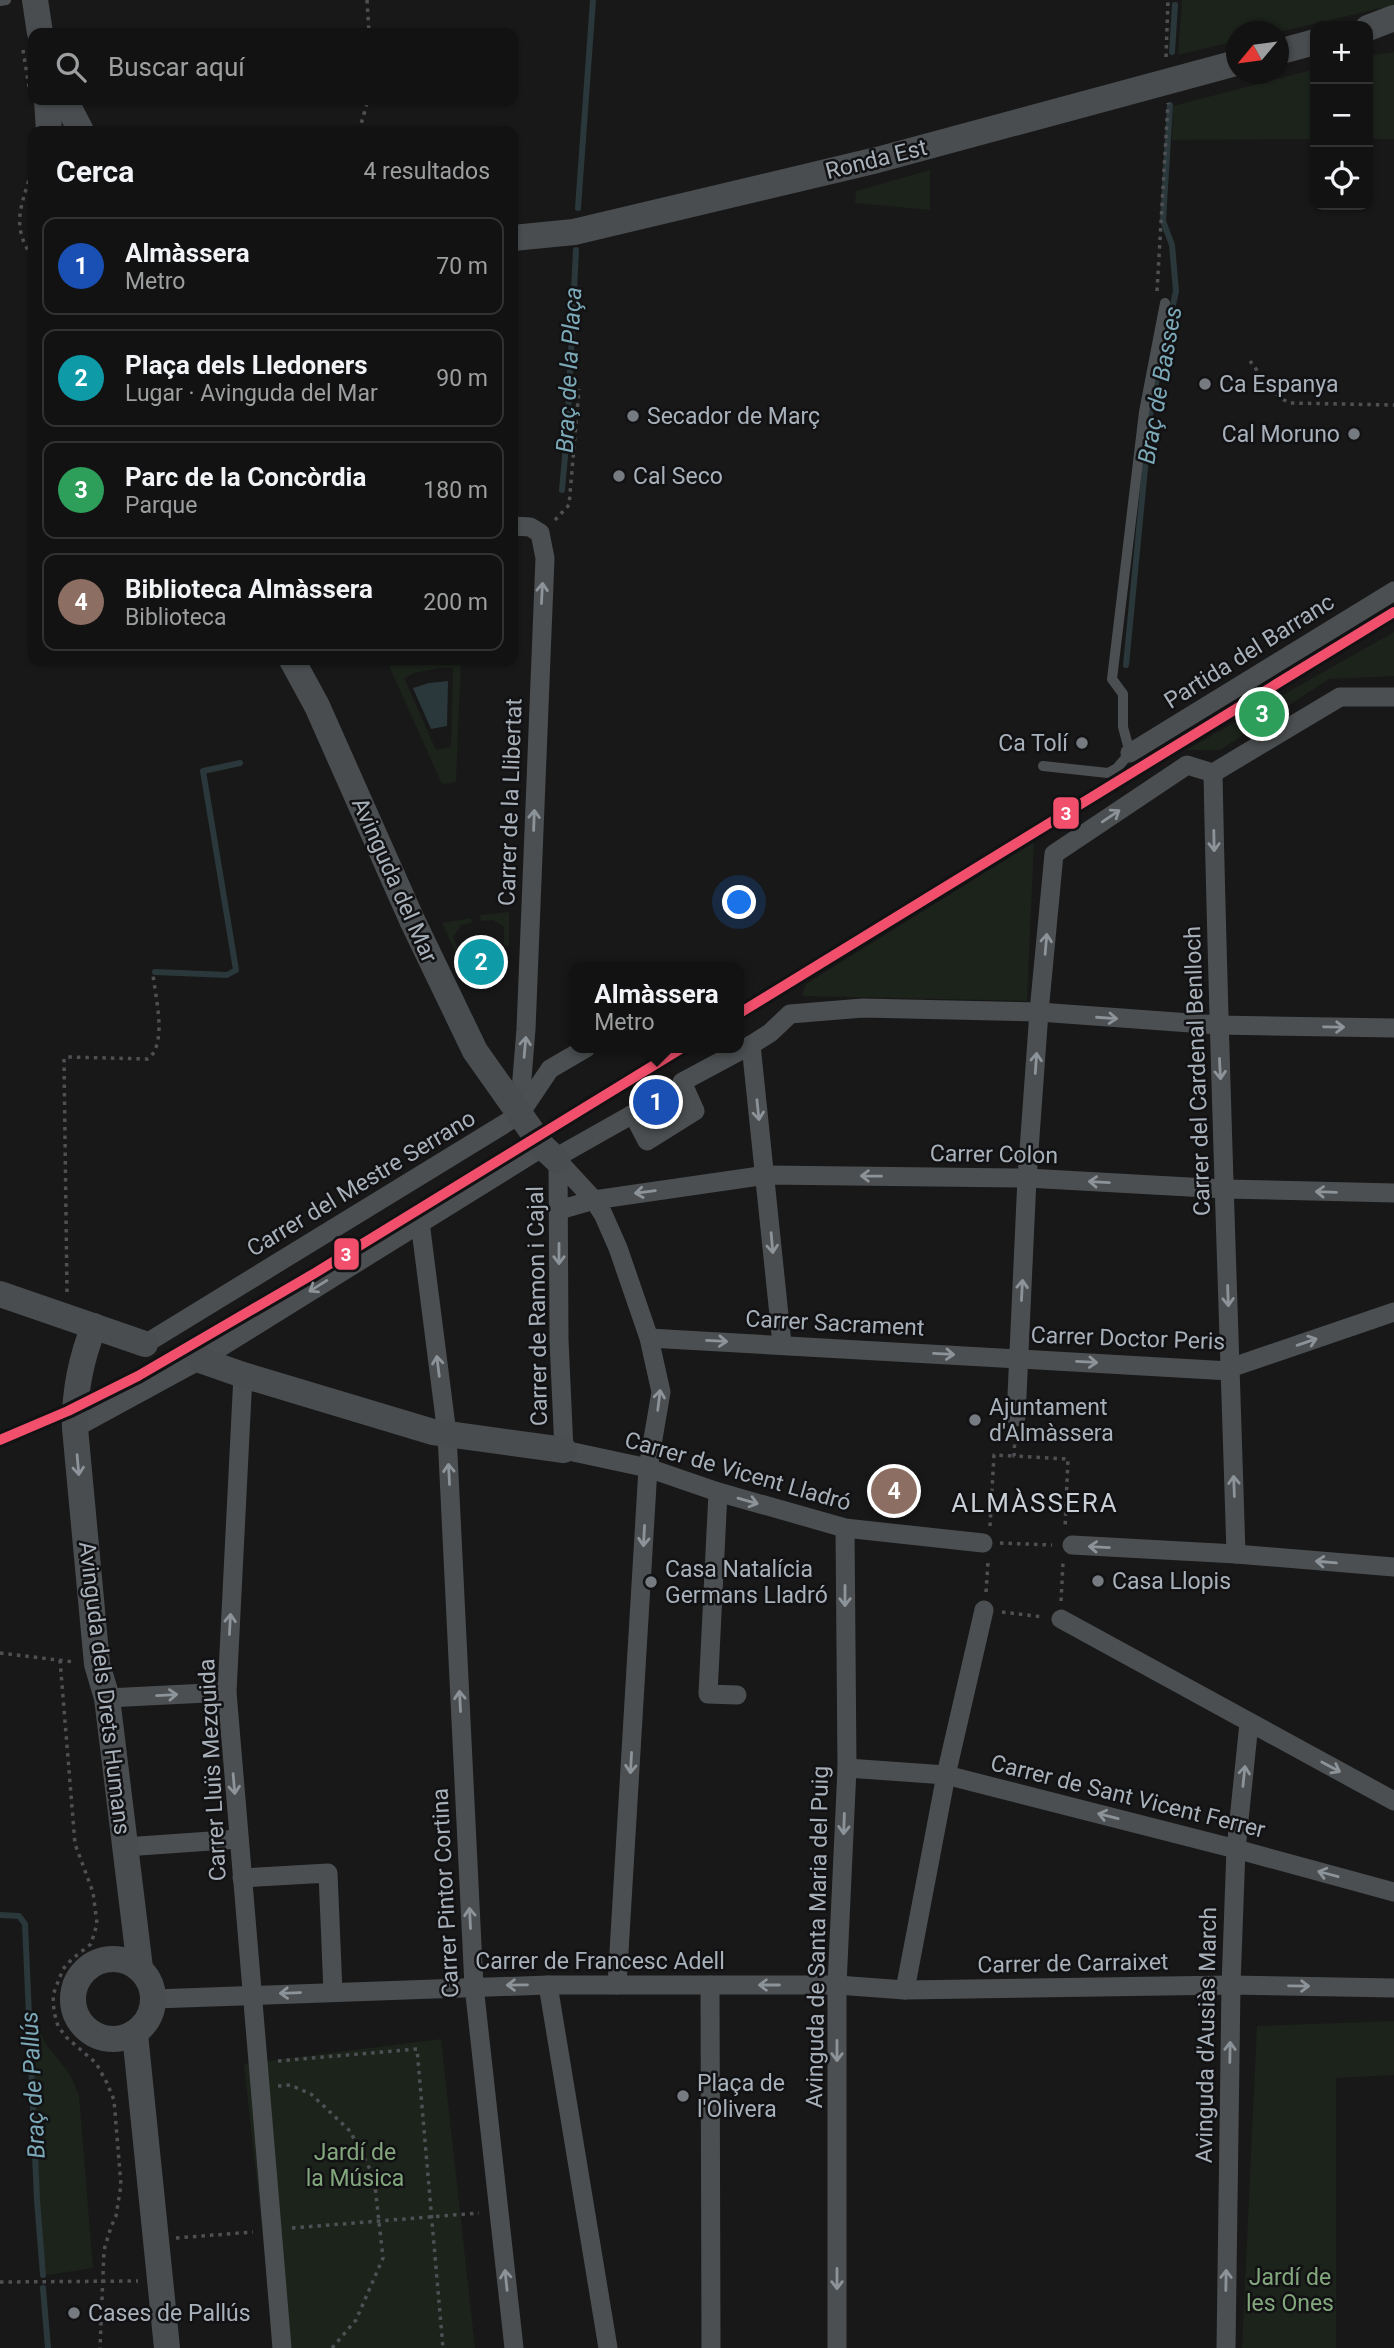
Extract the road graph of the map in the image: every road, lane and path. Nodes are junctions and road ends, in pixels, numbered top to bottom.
1 (6, 0) edge
2 (35, 0) edge
3 (367, 0) edge
4 (1168, 0) edge
5 (0, 1) edge
6 (39, 28) edge
7 (369, 28) edge
8 (1310, 43) edge
9 (1289, 49) edge
10 (1226, 66) edge
11 (1167, 82) junction
12 (47, 105) edge
13 (67, 105) edge
14 (367, 105) edge
15 (49, 126) edge
16 (78, 126) edge
17 (360, 126) edge
18 (518, 238) edge
19 (1165, 303) joint
20 (1250, 361) dead end
21 (579, 389) dead end
22 (1394, 405) edge
23 (518, 526) edge
24 (540, 533) junction
25 (1394, 591) edge
26 (295, 665) edge
27 (1394, 697) edge
28 (1130, 753) junction
29 (1043, 766) dead end
30 (1213, 773) junction
31 (153, 974) dead end
32 (1039, 1012) junction
33 (1218, 1025) junction
34 (1394, 1028) edge
35 (751, 1045) junction
36 (744, 1049) edge
37 (577, 1053) edge
38 (736, 1053) edge
39 (519, 1115) junction
40 (552, 1155) junction
41 (766, 1175) junction
42 (1027, 1178) junction
43 (1225, 1189) junction
44 (1394, 1193) edge
45 (594, 1199) junction
46 (559, 1210) junction
47 (420, 1222) junction
48 (0, 1294) edge
49 (1394, 1312) edge
50 (69, 1319) junction
51 (94, 1326) junction
52 (649, 1338) junction
53 (145, 1344) joint
54 (782, 1344) junction
55 (1019, 1358) junction
56 (200, 1360) junction
57 (1230, 1368) junction
58 (243, 1376) junction
59 (1016, 1417) joint
60 (75, 1428) junction
61 (447, 1434) junction
62 (564, 1450) junction
63 (1014, 1456) junction
64 (648, 1468) junction
65 (718, 1492) junction
66 (845, 1528) junction
67 (986, 1543) junction
68 (1068, 1545) junction
69 (1236, 1554) junction
70 (1394, 1567) edge
71 (985, 1611) junction
72 (1060, 1619) junction
73 (0, 1653) edge
74 (60, 1660) junction
75 (97, 1664) junction
76 (227, 1692) junction
77 (737, 1695) dead end
78 (107, 1698) junction
79 (1249, 1723) junction
80 (846, 1768) junction
81 (946, 1775) junction
82 (1394, 1801) edge
83 (239, 1839) junction
84 (125, 1847) junction
85 (1236, 1849) junction
86 (242, 1878) junction
87 (1394, 1892) edge
88 (140, 1968) junction
89 (617, 1984) junction
90 (1231, 1984) junction
91 (548, 1985) junction
92 (710, 1985) junction
93 (837, 1985) junction
94 (474, 1986) junction
95 (1394, 1988) edge
96 (905, 1990) junction
97 (334, 1992) junction
98 (252, 1995) junction
99 (154, 1999) junction
100 (135, 2034) junction
101 (258, 2063) junction
102 (260, 2087) junction
103 (499, 2211) junction
104 (432, 2217) junction
105 (380, 2221) junction
106 (272, 2230) junction
107 (156, 2239) junction
108 (101, 2281) junction
109 (160, 2281) junction
110 (0, 2283) edge
111 (100, 2348) edge
112 (167, 2348) edge
113 (282, 2348) edge
114 (332, 2348) edge
115 (443, 2348) edge
116 (514, 2348) edge
117 (608, 2348) edge
118 (711, 2348) edge
119 (837, 2348) edge
120 (1226, 2348) edge

1 - 5 lane
2 - 6 street
3 - 7 path
4 - 11 path
8 - 9 street
10 - 11 street, Ronda Est
11 - 18 street, Ronda Est
11 - 19 path
12 - 15 street
13 - 16 street
14 - 17 path
19 - 28 lane
20 - 22 path
21 - 24 path
23 - 24 street
39 -> 24 street, Carrer de la Llibertat
25 - 28 street, Partida del Barranc
26 - 39 street, Avinguda del Mar
27 - 30 street
28 - 29 lane
32 -> 30 street
30 -> 33 street, Carrer del Cardenal Benlloch
31 - 50 path
32 -> 33 street
32 - 35 street
42 -> 32 street
33 -> 34 street
33 -> 43 street, Carrer del Cardenal Benlloch
35 - 36 street
35 -> 41 street
37 - 39 street, Carrer del Mestre Serrano
38 - 40 street
39 - 40 street, Avinguda del Mar
39 - 53 street, Carrer del Mestre Serrano
40 - 45 street
40 - 46 street, Carrer de Ramon i Cajal
40 - 47 street
42 -> 41 street, Carrer Colon
41 -> 45 street, Carrer Colon
41 -> 54 street
43 -> 42 street, Carrer Colon
55 -> 42 street
44 -> 43 street, Carrer Colon
43 -> 57 street, Carrer del Cardenal Benlloch
45 - 46 street, Carrer Colon
45 - 52 street
46 -> 62 street, Carrer de Ramon i Cajal
47 -> 56 street
61 -> 47 street, Carrer Pintor Cortina
48 - 50 street
57 -> 49 street, Carrer Doctor Peris
50 - 51 street
51 - 53 street
51 - 60 street, Avinguda dels Drets Humans
52 -> 54 street, Carrer Sacrament
64 -> 52 street
54 -> 55 street, Carrer Sacrament
55 -> 57 street, Carrer Doctor Peris
55 - 59 street
56 - 58 street
56 - 60 street
69 -> 57 street, Carrer del Cardenal Benlloch
58 - 61 street
76 -> 58 street, Carrer Lluïs Mezquida
59 - 63 path
60 -> 75 street, Avinguda dels Drets Humans
61 - 62 street
94 -> 61 street, Carrer Pintor Cortina
62 - 64 street, Carrer de Vicent Lladró
63 - 67 path
63 - 68 path
64 - 65 street, Carrer de Vicent Lladró
64 -> 89 street
65 -> 66 street, Carrer de Vicent Lladró
65 - 77 street
66 - 67 street, Carrer de Vicent Lladró
66 -> 80 street, Avinguda de Santa Maria del Puig
67 - 68 path
67 - 71 path
69 -> 68 street
68 - 72 path
70 -> 69 street
71 - 72 path
71 - 81 street
72 - 79 street
73 - 74 path
74 - 75 path
74 - 108 path
75 - 78 street, Avinguda dels Drets Humans
78 -> 76 street
76 -> 83 street, Carrer Lluïs Mezquida
78 - 84 street, Avinguda dels Drets Humans
79 -> 82 street
85 -> 79 street, Avinguda d'Ausiàs March
80 - 81 street, Carrer de Sant Vicent Ferrer
80 -> 93 street, Avinguda de Santa Maria del Puig
85 -> 81 street, Carrer de Sant Vicent Ferrer
81 - 96 street
83 - 84 street
83 - 86 street, Carrer Lluïs Mezquida
84 - 88 street, Avinguda dels Drets Humans
87 -> 85 street, Carrer de Sant Vicent Ferrer
85 - 90 street, Avinguda d'Ausiàs March
86 - 97 street
86 - 98 street, Carrer Lluïs Mezquida
88 - 99 street
88 - 100 street
89 - 91 street, Carrer de Francesc Adell
89 - 92 street, Carrer de Francesc Adell
90 -> 95 street, Carrer de Carraixet
90 - 96 street, Carrer de Carraixet
120 -> 90 street, Avinguda d'Ausiàs March
91 -> 94 street, Carrer de Francesc Adell
91 - 117 street
93 -> 92 street, Carrer de Francesc Adell
92 - 118 street
93 - 96 street, Carrer de Carraixet
93 -> 119 street, Avinguda de Santa Maria del Puig
94 - 97 street, Carrer de Francesc Adell
94 - 103 street, Carrer Pintor Cortina
97 -> 98 street, Carrer de Francesc Adell
98 - 99 street, Carrer de Francesc Adell
98 - 101 street, Carrer Lluïs Mezquida
99 - 100 street
100 - 107 street
101 - 102 street, Carrer Lluïs Mezquida
101 - 104 path
102 - 105 path
102 - 106 street, Carrer Lluïs Mezquida
103 - 104 path
116 -> 103 street, Carrer Pintor Cortina
104 - 105 path
104 - 115 path
105 - 106 path
105 - 114 path
106 - 107 path
106 - 113 street, Carrer Lluïs Mezquida
107 - 109 street
108 - 109 path
108 - 110 path
108 - 111 path
109 - 112 street

